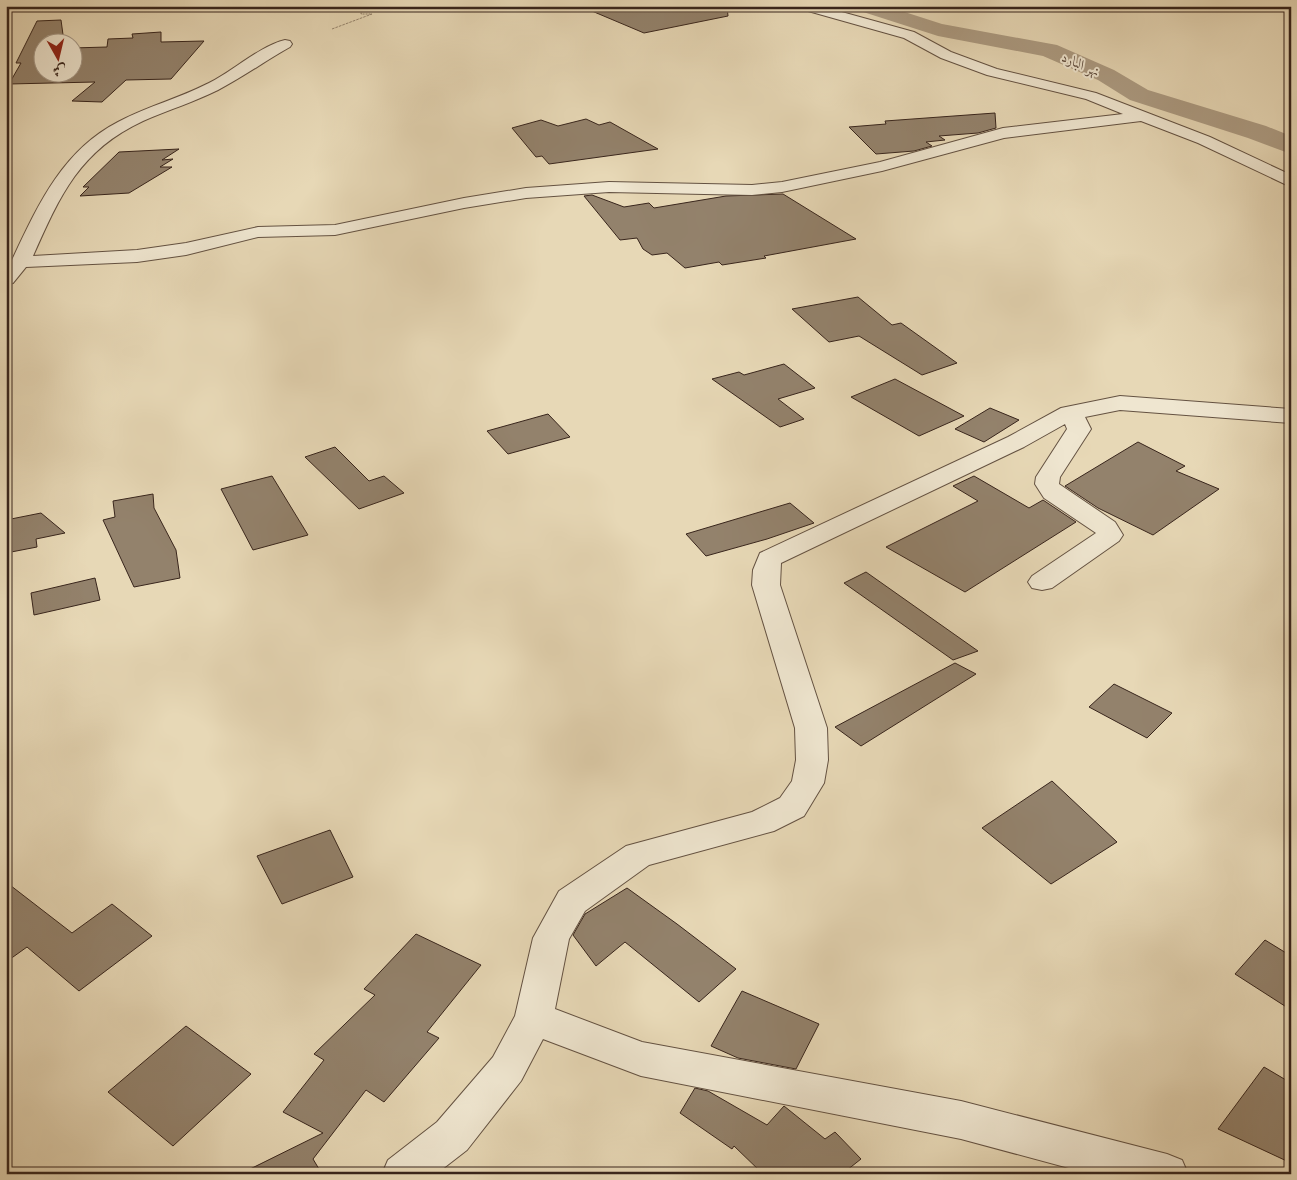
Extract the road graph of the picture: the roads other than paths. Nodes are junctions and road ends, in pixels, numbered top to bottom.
1 (805, 6) edge
2 (284, 44) dead end
3 (1143, 116) junction
4 (1291, 182) edge
5 (21, 262) junction
6 (6, 279) edge
7 (1066, 415) junction
8 (1291, 416) edge
9 (1042, 582) dead end
10 (534, 1018) junction
11 (403, 1174) edge
12 (1167, 1174) edge

1 - 3 street
2 - 5 street
3 - 4 street
3 - 5 street
5 - 6 street
7 - 8 street
7 - 9 street
7 - 10 street
10 - 11 street
10 - 12 street

